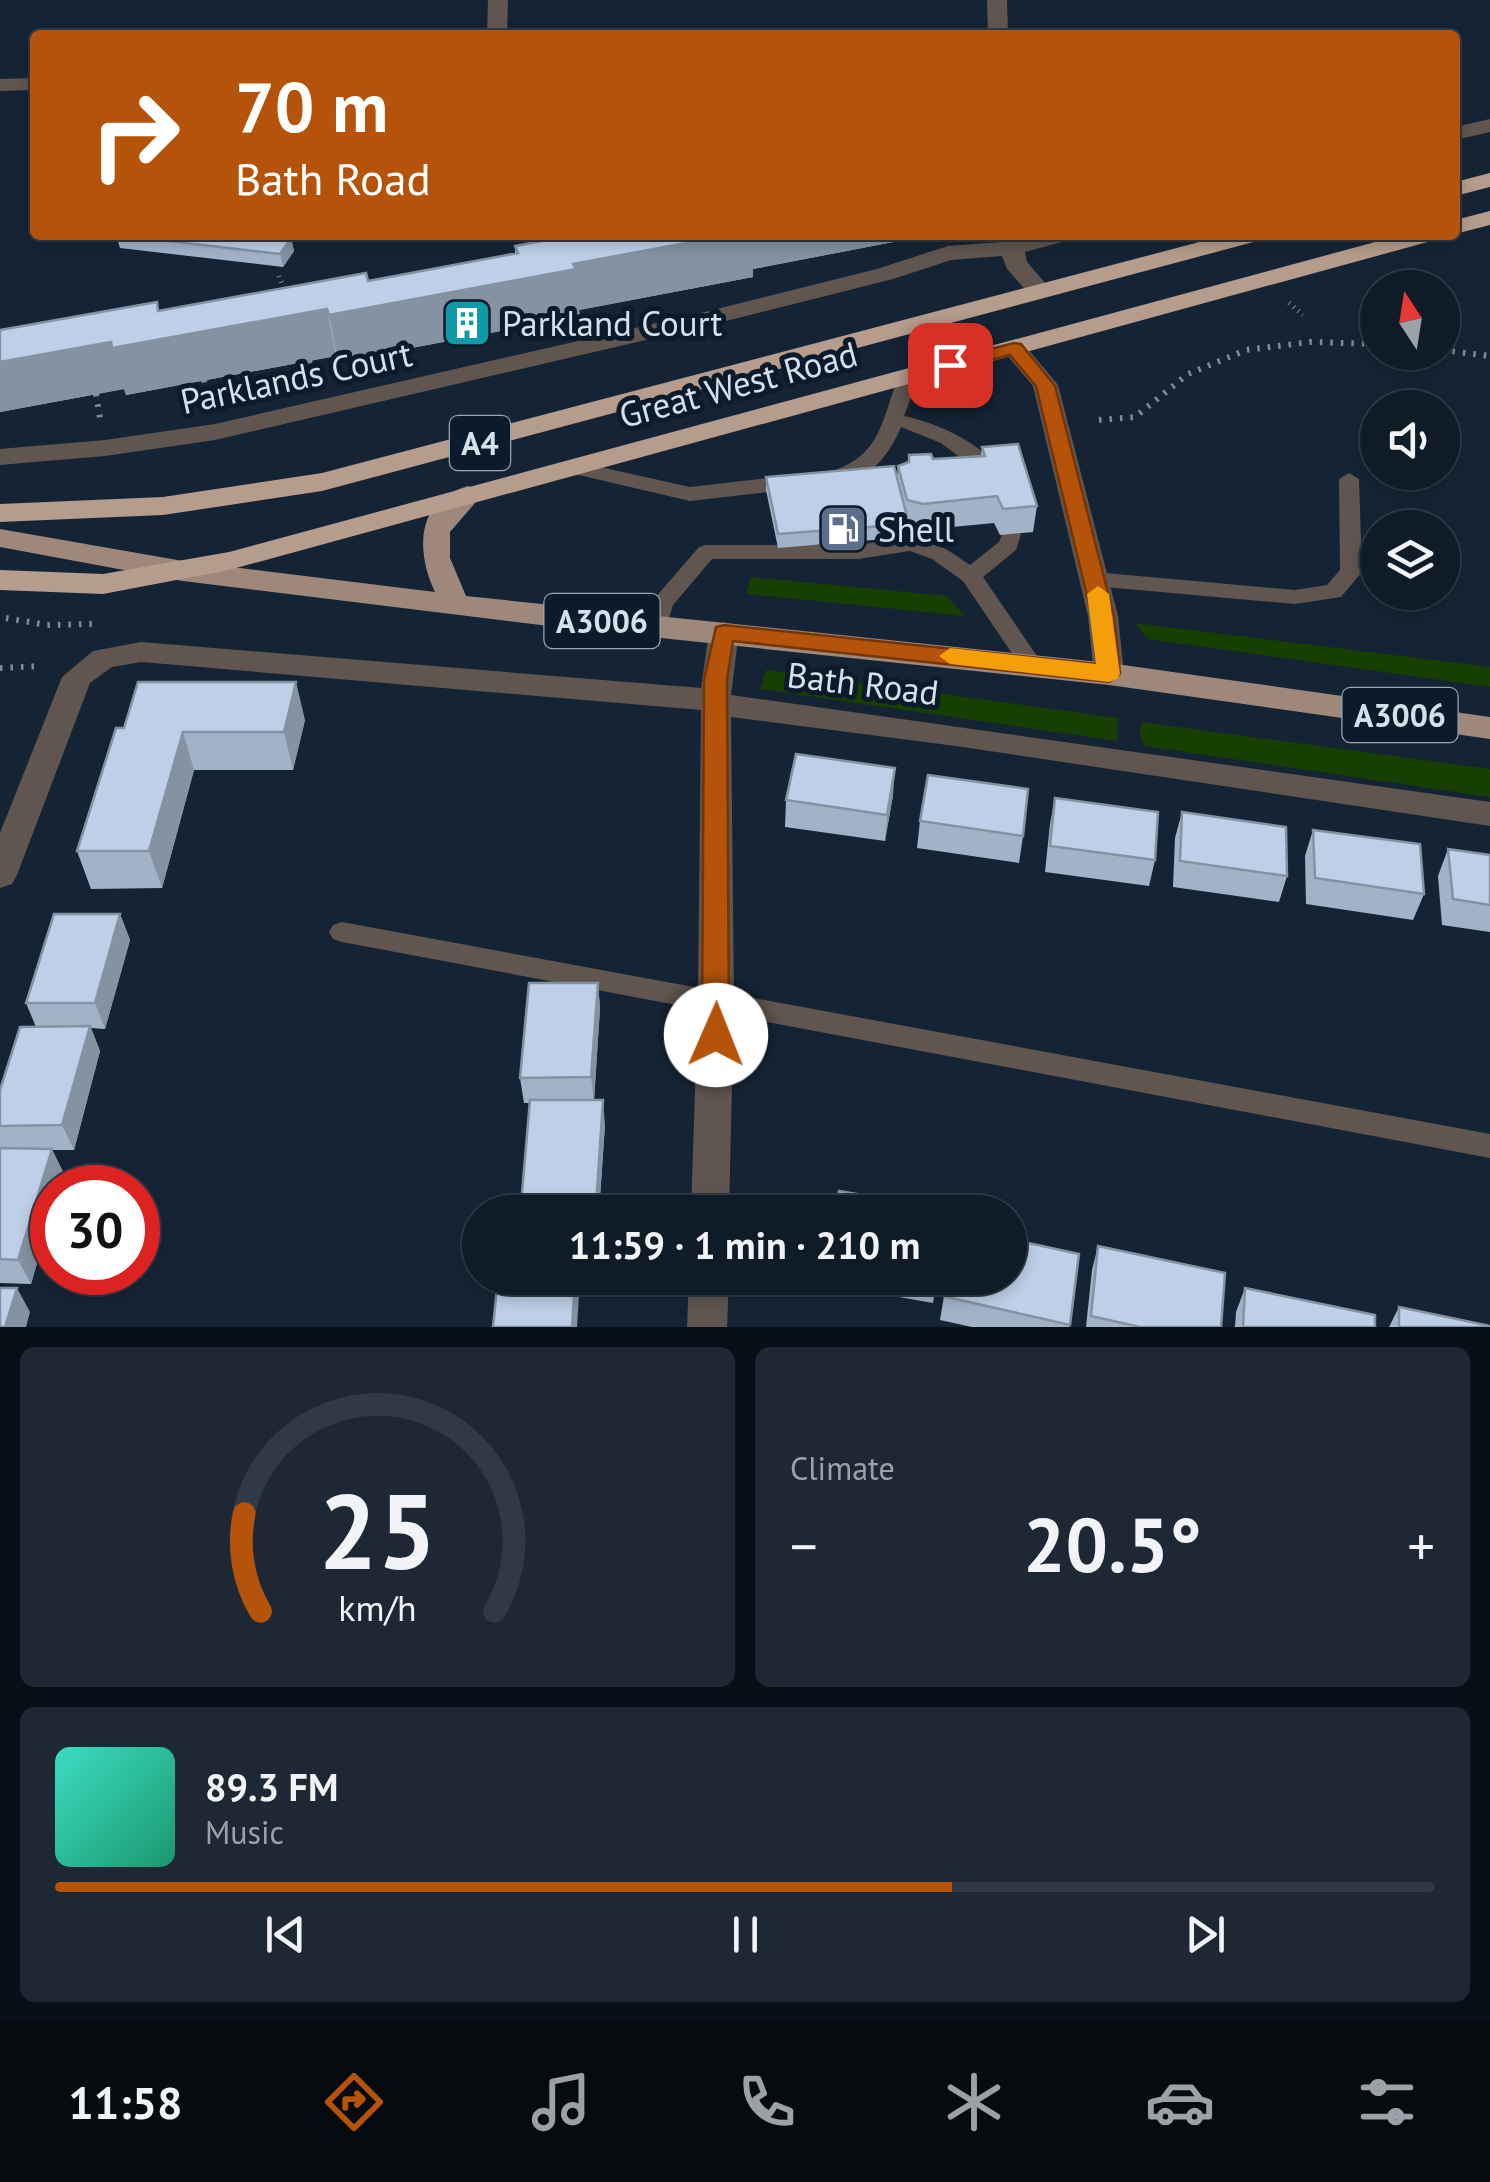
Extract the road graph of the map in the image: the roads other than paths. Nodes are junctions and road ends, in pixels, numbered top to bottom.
1 (498, 0) edge
2 (997, 0) edge
3 (497, 30) edge
4 (998, 30) edge
5 (30, 84) edge
6 (0, 85) edge
7 (1490, 125) edge
8 (1460, 133) edge
9 (1490, 180) edge
10 (1460, 188) edge
11 (1490, 218) edge
12 (1460, 227) edge
13 (1234, 240) edge
14 (1409, 240) edge
15 (1010, 241) edge
16 (1040, 291) junction
17 (1014, 348) junction
18 (909, 376) junction
19 (895, 420) junction
20 (0, 458) edge
21 (573, 468) junction
22 (994, 472) edge
23 (1350, 478) dead end
24 (468, 496) junction
25 (0, 513) edge
26 (1011, 534) edge
27 (0, 538) edge
28 (183, 571) junction
29 (971, 576) junction
30 (1094, 579) junction
31 (0, 580) edge
32 (456, 604) junction
33 (657, 626) junction
34 (724, 632) junction
35 (1032, 665) junction
36 (1109, 674) junction
37 (715, 702) junction
38 (1490, 728) edge
39 (1490, 814) edge
40 (0, 875) edge
41 (342, 932) dead end
42 (716, 999) junction
43 (1490, 1146) edge
44 (710, 1195) edge
45 (708, 1295) edge
46 (707, 1327) edge

1 - 3 street
2 - 4 street
5 - 6 street
7 - 8 street
9 - 10 highway
11 - 12 highway
13 - 16 highway, Great West Road / A4
14 - 17 highway, Great West Road / A4
15 - 16 street
15 - 20 street, Parklands Court
16 - 25 highway, Great West Road / A4
17 - 18 highway, Great West Road / A4
17 - 30 street
18 - 19 lane
18 - 21 highway, Great West Road / A4
19 - 21 lane
19 - 22 lane
21 - 24 highway, Great West Road / A4
23 - 30 lane
24 - 28 highway, Great West Road / A4
24 - 32 main road
26 - 29 lane
27 - 28 main road, Bath Road / A3006
28 - 31 highway, Bath Road / A4
28 - 32 main road, Bath Road / A3006
29 - 33 lane
29 - 35 lane
30 - 36 street
32 - 33 main road, Bath Road / A3006
33 - 34 main road, Bath Road / A3006
34 - 35 main road, Bath Road / A3006
34 - 37 street
35 - 36 main road, Bath Road / A3006
36 - 38 main road, Bath Road / A3006
37 - 39 street, Bath Road
37 - 40 street, Bath Road
37 - 42 street
41 - 42 lane
42 - 43 lane
42 - 44 street
45 - 46 street

